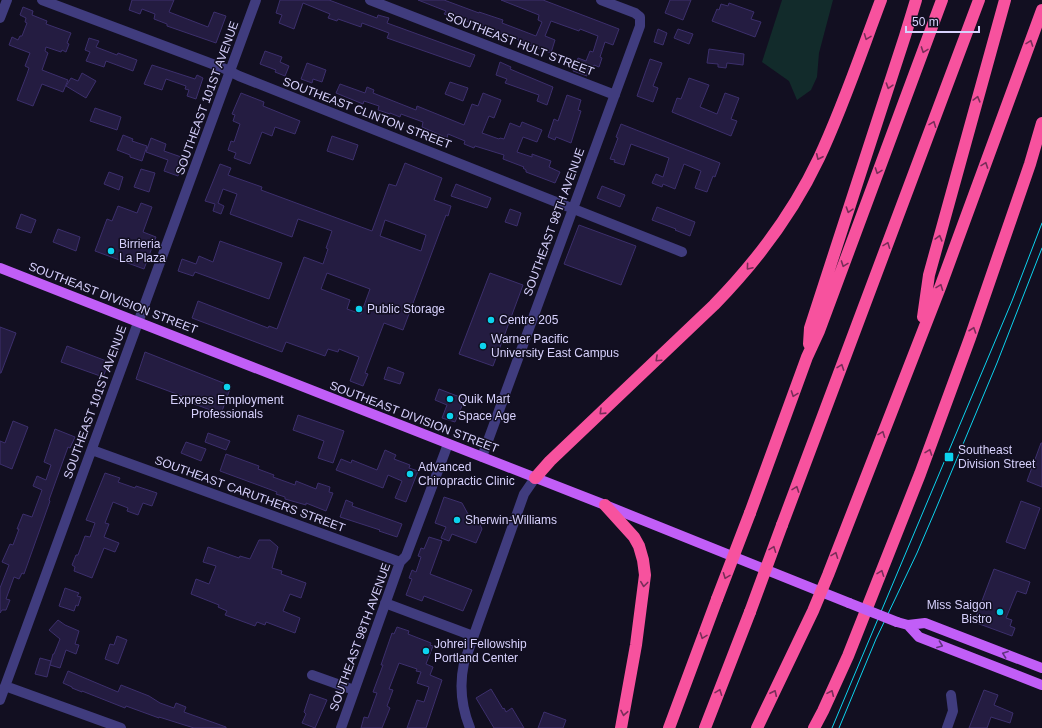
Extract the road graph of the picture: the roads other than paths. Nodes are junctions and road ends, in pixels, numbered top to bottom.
1 (7, 0) edge
2 (42, 0) edge
3 (256, 0) edge
4 (370, 0) edge
5 (601, 0) edge
6 (880, 0) edge
7 (916, 0) edge
8 (942, 0) edge
9 (979, 0) edge
10 (1005, 0) edge
11 (1042, 10) edge
12 (0, 18) edge
13 (230, 72) junction
14 (615, 95) junction
15 (1042, 122) edge
16 (573, 208) junction
17 (682, 252) dead end
18 (0, 268) edge
19 (138, 322) junction
20 (921, 336) junction
21 (807, 357) junction
22 (448, 444) junction
23 (92, 450) junction
24 (482, 457) junction
25 (535, 478) junction
26 (605, 505) junction
27 (400, 562) junction
28 (821, 592) junction
29 (386, 603) junction
30 (908, 625) junction
31 (473, 636) junction
32 (1042, 668) edge
33 (312, 675) dead end
34 (1042, 685) edge
35 (5, 686) junction
36 (354, 690) junction
37 (951, 695) dead end
38 (0, 700) edge
39 (121, 728) edge
40 (340, 728) edge
41 (470, 728) edge
42 (620, 728) edge
43 (669, 728) edge
44 (706, 728) edge
45 (757, 728) edge
46 (814, 728) edge
47 (947, 728) edge

1 - 12 street
2 - 13 street, SOUTHEAST CLINTON STREET
3 - 13 street, SOUTHEAST 101ST AVENUE
4 - 14 street, SOUTHEAST HULT STREET
5 - 14 street, SOUTHEAST 98TH AVENUE
6 -> 25 highway
7 -> 21 highway
8 -> 21 highway
44 -> 9 highway, bridge
20 -> 10 highway
20 -> 11 highway
13 - 16 street, SOUTHEAST CLINTON STREET
13 - 19 street, SOUTHEAST 101ST AVENUE
14 - 16 street, SOUTHEAST 98TH AVENUE
46 -> 15 highway
16 - 17 street, SOUTHEAST CLINTON STREET
16 - 24 street, SOUTHEAST 98TH AVENUE
18 - 19 main road, SOUTHEAST DIVISION STREET
19 - 22 main road, SOUTHEAST DIVISION STREET
19 - 23 street, SOUTHEAST 101ST AVENUE
28 -> 20 highway
21 -> 43 highway, bridge
22 - 24 main road, SOUTHEAST DIVISION STREET
22 - 27 street, SOUTHEAST 98TH AVENUE
23 - 27 street, SOUTHEAST CARUTHERS STREET
23 - 35 street, SOUTHEAST 101ST AVENUE
24 - 25 main road, SOUTHEAST DIVISION STREET
25 - 26 main road, SOUTHEAST DIVISION STREET
25 - 31 street
26 - 28 main road, SOUTHEAST DIVISION STREET
26 -> 42 highway
27 - 29 street, SOUTHEAST 98TH AVENUE
28 - 30 main road, SOUTHEAST DIVISION STREET, bridge
45 -> 28 highway
29 - 31 street
29 - 36 street, SOUTHEAST 98TH AVENUE
32 -> 30 main road, SOUTHEAST DIVISION STREET
30 -> 34 main road, SOUTHEAST DIVISION STREET
31 - 41 street
33 - 36 street
35 - 38 street, SOUTHEAST 101ST AVENUE
35 - 39 street
36 - 40 street, SOUTHEAST 98TH AVENUE
37 - 47 street

